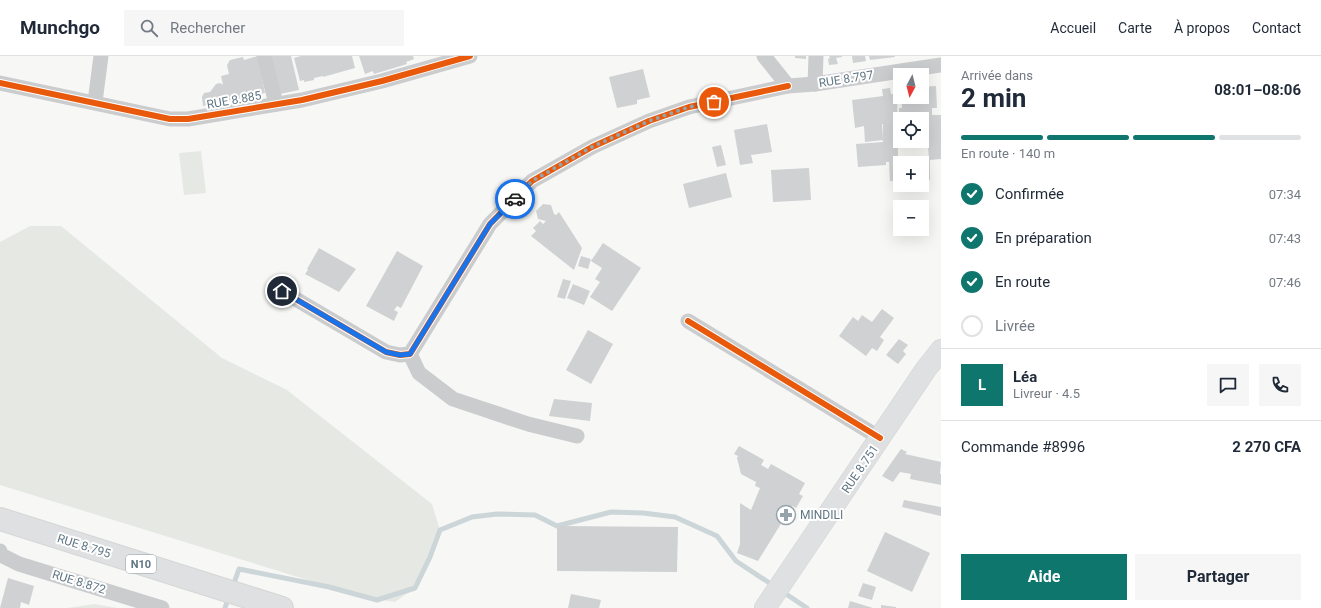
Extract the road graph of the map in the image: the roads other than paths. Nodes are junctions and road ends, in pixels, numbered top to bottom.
1 (101, 56) edge
2 (264, 56) edge
3 (470, 56) edge
4 (764, 56) edge
5 (816, 56) edge
6 (941, 64) edge
7 (0, 83) edge
8 (815, 84) junction
9 (788, 86) junction
10 (95, 102) junction
11 (276, 104) junction
12 (282, 291) dead end
13 (688, 321) dead end
14 (941, 350) edge
15 (410, 354) junction
16 (577, 436) dead end
17 (880, 438) junction
18 (0, 519) edge
19 (0, 551) edge
20 (162, 608) edge
21 (282, 608) edge
22 (765, 608) edge

1 - 10 street
2 - 11 street
3 - 11 street, RUE 8.885
4 - 9 street
5 - 8 street
6 - 8 street, RUE 8.797
7 - 10 street, RUE 8.885
8 - 9 street, RUE 8.797
9 - 15 street, RUE 8.797
10 - 11 street, RUE 8.885
12 - 15 street
13 - 17 street
14 - 17 main road, RUE 8.751
15 - 16 street
17 - 22 main road, RUE 8.751
18 - 21 highway, RUE 8.795 / N10
19 - 20 street, RUE 8.872

